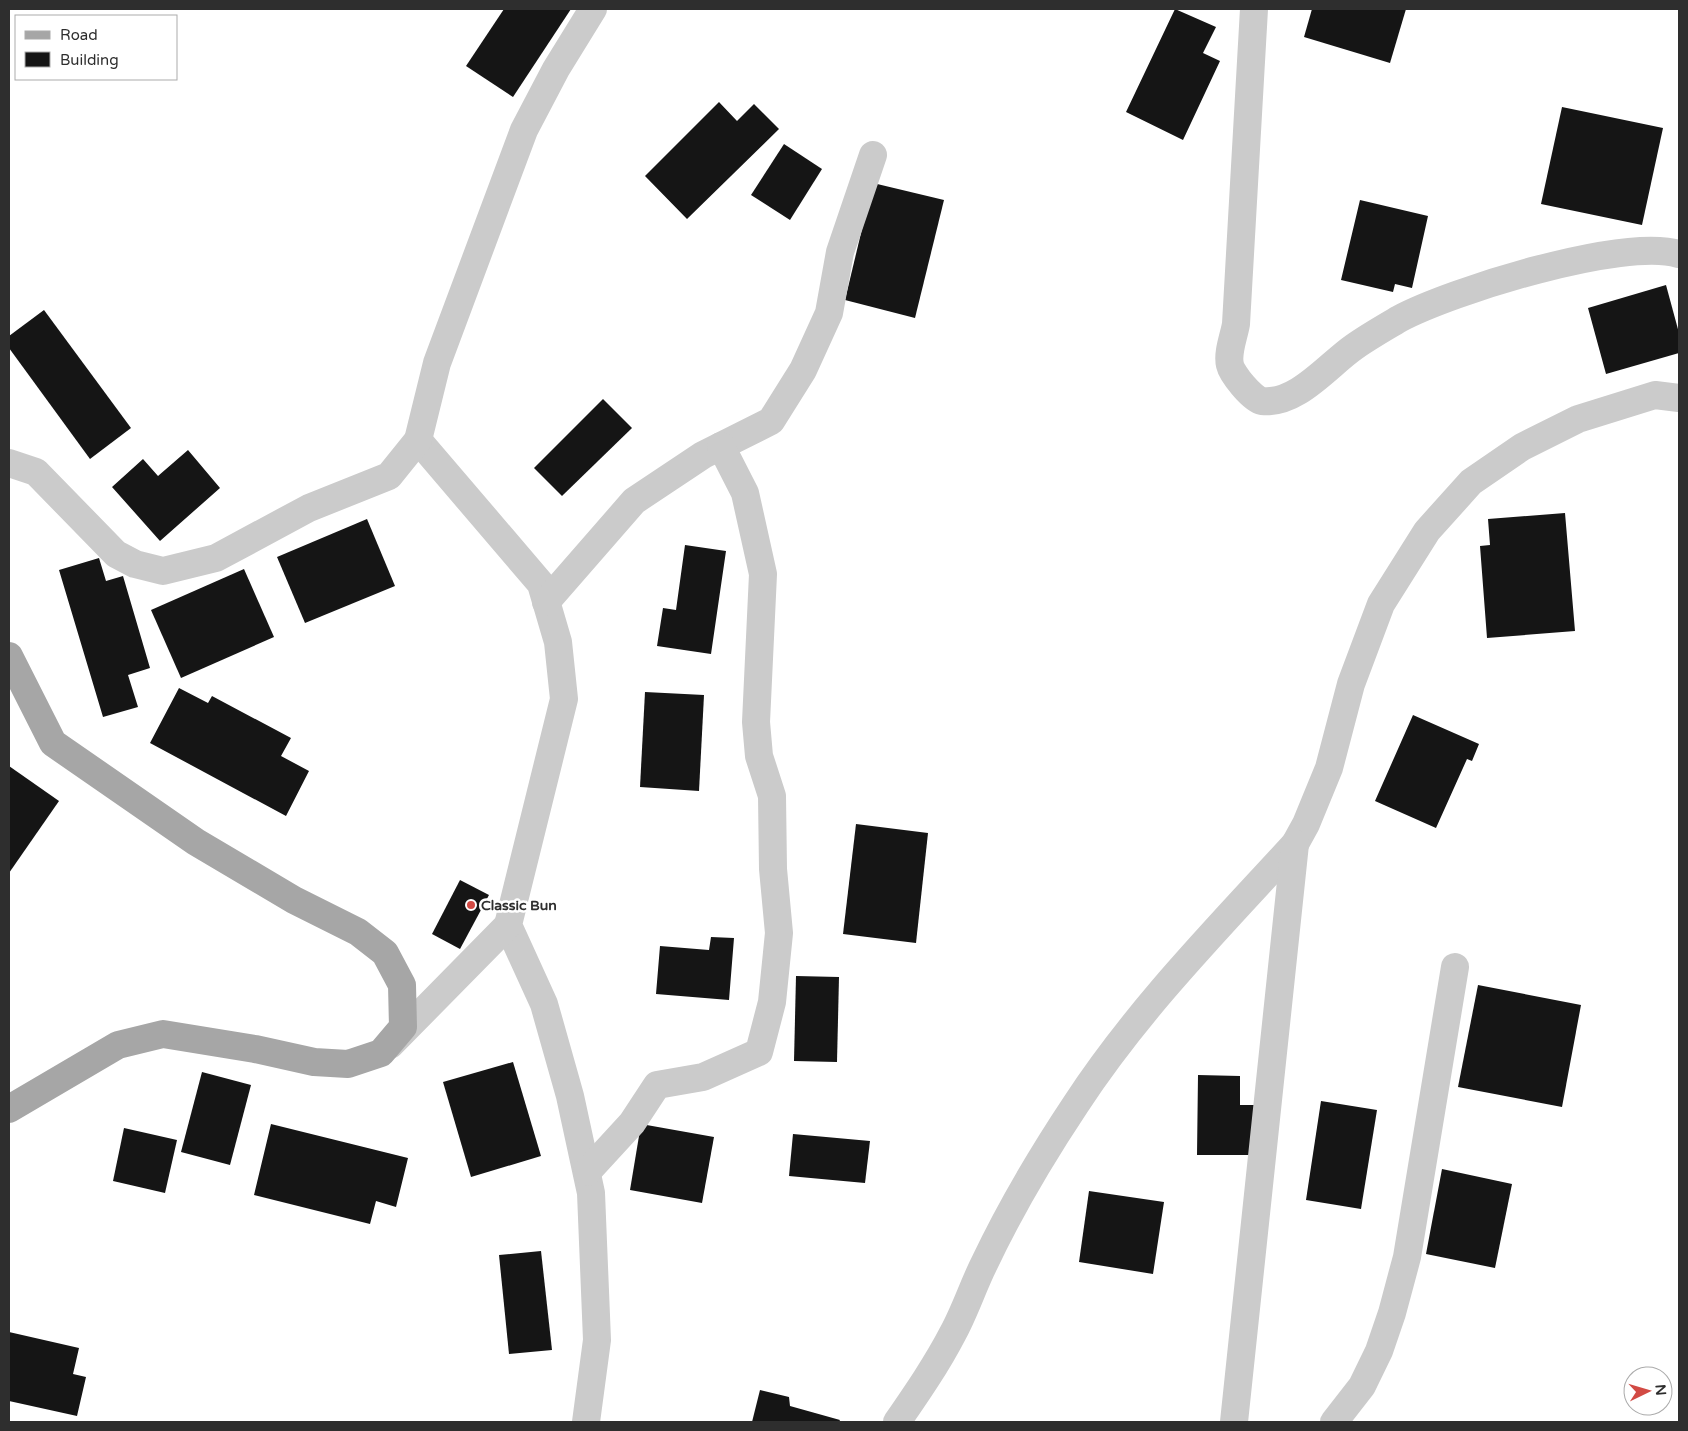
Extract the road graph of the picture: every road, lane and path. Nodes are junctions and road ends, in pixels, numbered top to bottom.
1 (593, 9) edge
2 (1254, 9) edge
3 (873, 155) dead end
4 (1679, 254) edge
5 (1679, 398) edge
6 (418, 440) junction
7 (721, 446) junction
8 (9, 463) edge
9 (546, 602) junction
10 (9, 656) edge
11 (1295, 844) junction
12 (508, 925) junction
13 (1455, 967) dead end
14 (381, 1053) junction
15 (9, 1109) edge
16 (587, 1172) junction
17 (586, 1422) edge
18 (897, 1422) edge
19 (1234, 1422) edge
20 (1334, 1422) edge

1 - 6 street
2 - 4 street
3 - 7 street
5 - 11 street
6 - 8 street
6 - 9 street
7 - 9 street
7 - 16 street
9 - 12 street
10 - 14 main road
11 - 18 street
11 - 19 street
12 - 14 street
12 - 16 street
13 - 20 street
14 - 15 main road
16 - 17 street

